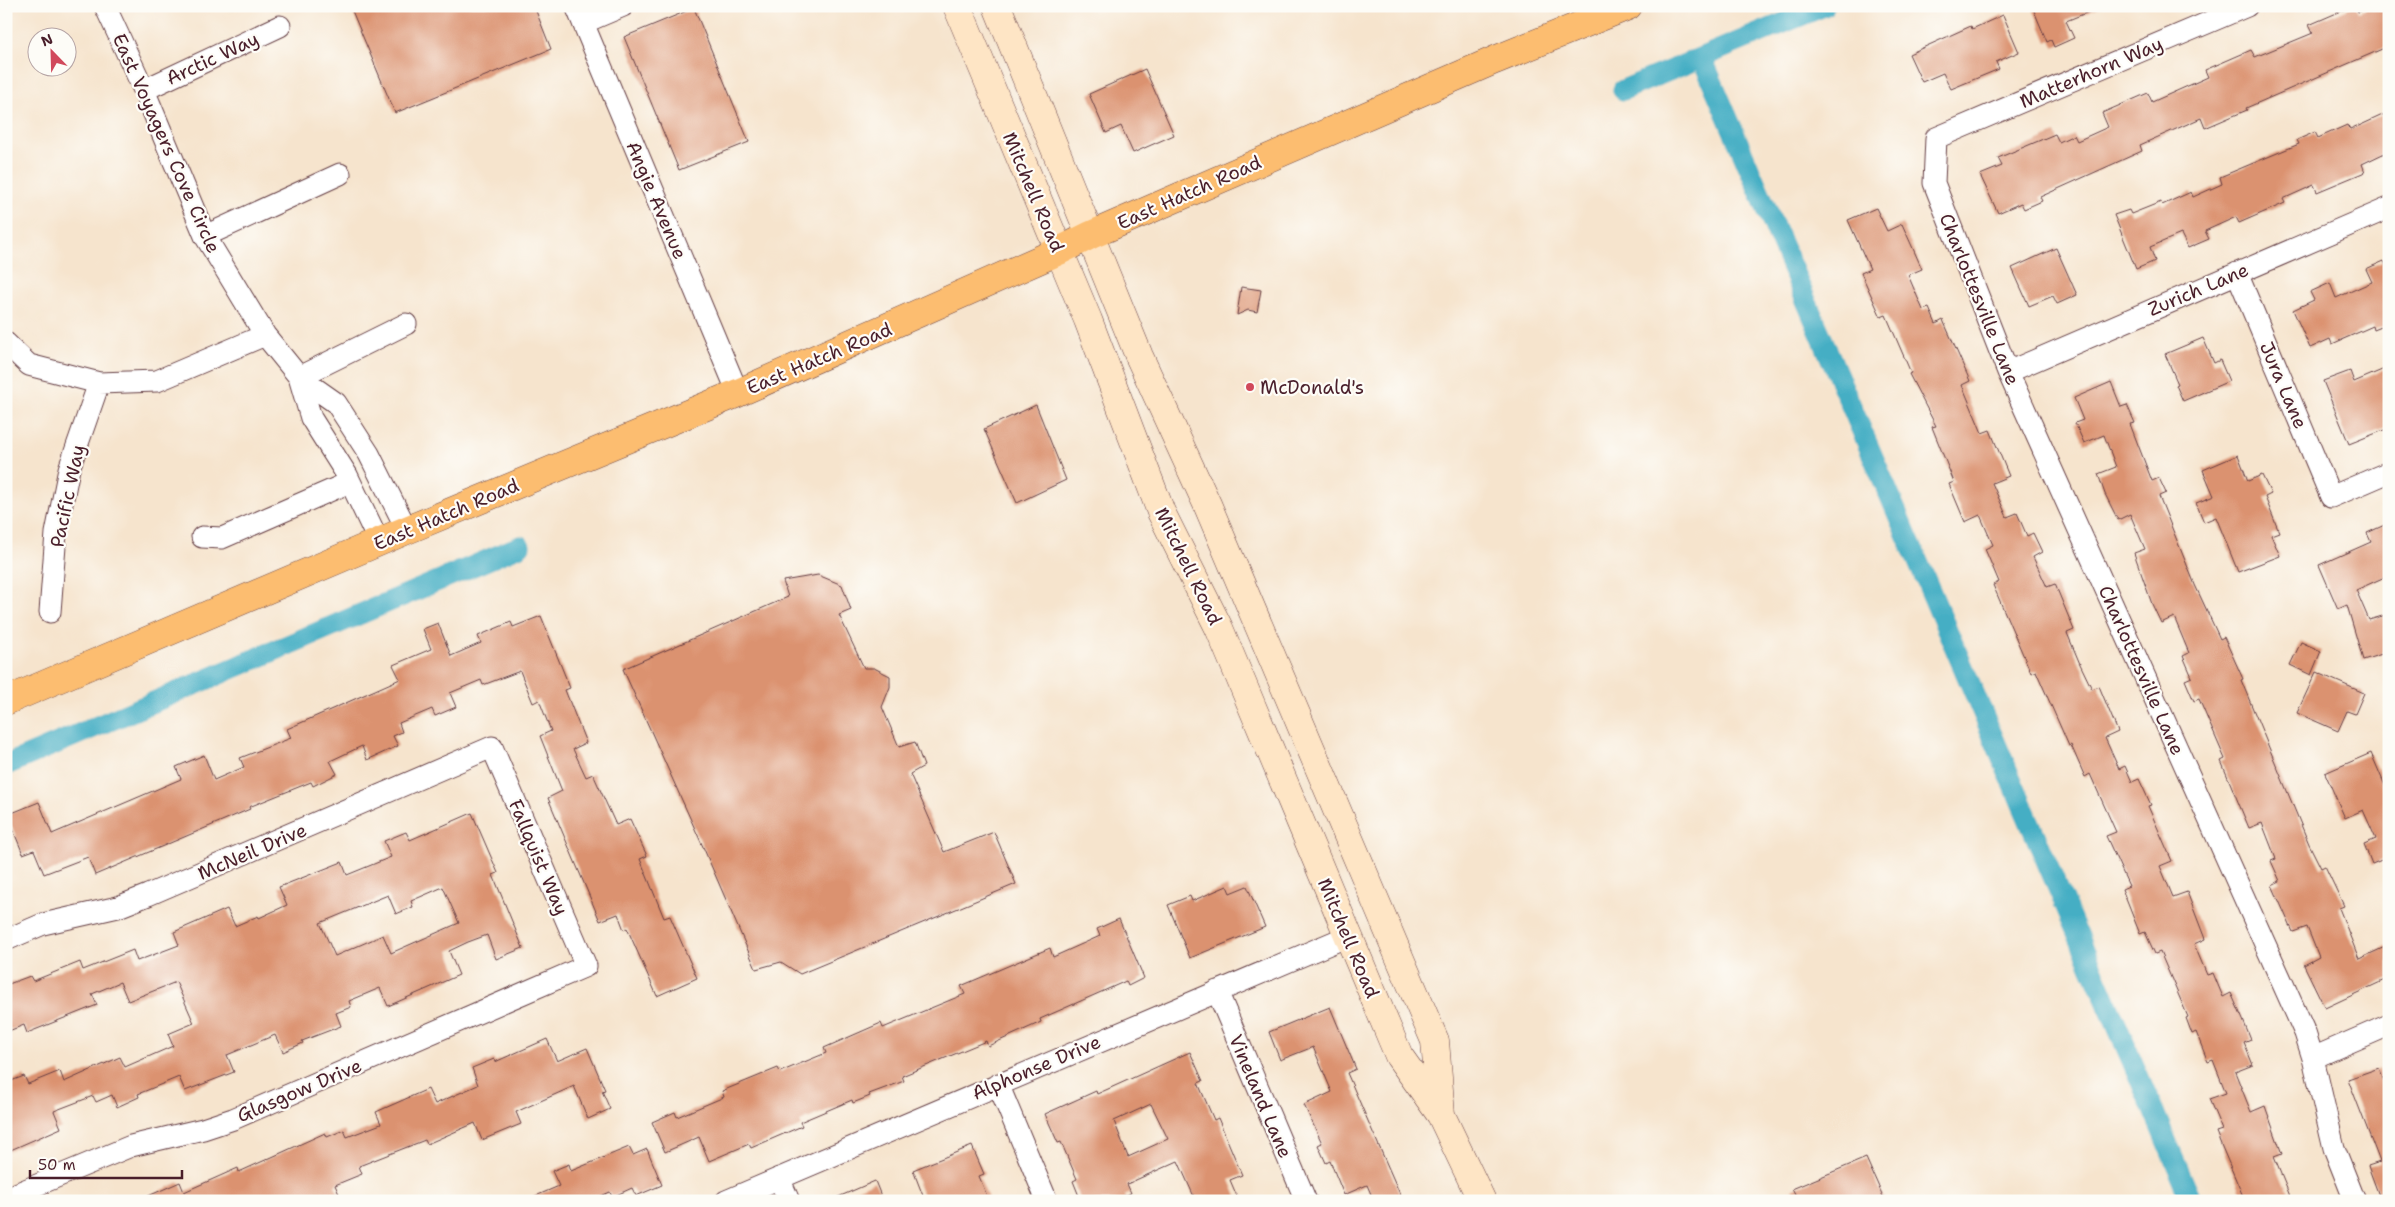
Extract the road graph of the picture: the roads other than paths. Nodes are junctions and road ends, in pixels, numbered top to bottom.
1 (104, 6) edge
2 (623, 6) edge
3 (956, 6) edge
4 (997, 6) edge
5 (1628, 6) edge
6 (2247, 6) edge
7 (580, 15) edge
8 (280, 26) dead end
9 (144, 90) junction
10 (1936, 138) joint
11 (340, 174) dead end
12 (2389, 208) edge
13 (1091, 235) junction
14 (206, 236) junction
15 (1059, 251) junction
16 (2236, 273) junction
17 (406, 324) dead end
18 (265, 335) junction
19 (6, 343) edge
20 (2008, 372) junction
21 (299, 377) junction
22 (99, 383) junction
23 (738, 393) junction
24 (2389, 472) edge
25 (350, 482) junction
26 (407, 530) junction
27 (202, 537) dead end
28 (379, 542) junction
29 (50, 612) dead end
30 (6, 701) edge
31 (492, 747) joint
32 (1348, 936) junction
33 (6, 940) edge
34 (586, 966) joint
35 (1216, 990) junction
36 (2389, 1025) edge
37 (2313, 1058) junction
38 (998, 1084) junction
39 (1441, 1116) junction
40 (779, 1178) junction
41 (6, 1198) edge
42 (726, 1201) edge
43 (788, 1201) edge
44 (1047, 1201) edge
45 (1306, 1201) edge
46 (1482, 1201) edge
47 (2356, 1201) edge

1 - 9 street, East Voyagers Cove Circle
2 - 7 street
3 - 15 main road, Mitchell Road
4 - 13 main road, Mitchell Road
5 - 13 main road, East Hatch Road
6 - 10 street, Matterhorn Way
7 - 23 street, Angie Avenue
8 - 9 street, Arctic Way
9 - 14 street, East Voyagers Cove Circle
10 - 20 street, Charlottesville Lane
11 - 14 street
12 - 16 street, Zurich Lane
13 - 15 main road, East Hatch Road
13 - 39 main road, Mitchell Road
14 - 18 street, East Voyagers Cove Circle
15 - 23 main road, East Hatch Road
15 - 32 main road, Mitchell Road
16 - 20 street, Zurich Lane
16 - 24 street, Jura Lane
17 - 21 street
18 - 21 street, East Voyagers Cove Circle
18 - 22 street
19 - 22 street
20 - 37 street, Charlottesville Lane
21 - 25 street, East Voyagers Cove Circle
21 - 26 street, East Voyagers Cove Circle
22 - 29 street, Pacific Way
23 - 26 main road, East Hatch Road
25 - 27 street
25 - 28 street, East Voyagers Cove Circle
26 - 28 main road, East Hatch Road
28 - 30 main road, East Hatch Road
31 - 33 street, McNeil Drive
31 - 34 street, Fallquist Way
32 - 35 street, Alphonse Drive
32 - 39 main road, Mitchell Road
34 - 41 street, Glasgow Drive
35 - 38 street, Alphonse Drive
35 - 45 street, Vineland Lane
36 - 37 street
37 - 47 street, Charlottesville Lane
38 - 40 street, Alphonse Drive
38 - 44 street
39 - 46 main road, Mitchell Road
40 - 42 street, Alphonse Drive
40 - 43 street

